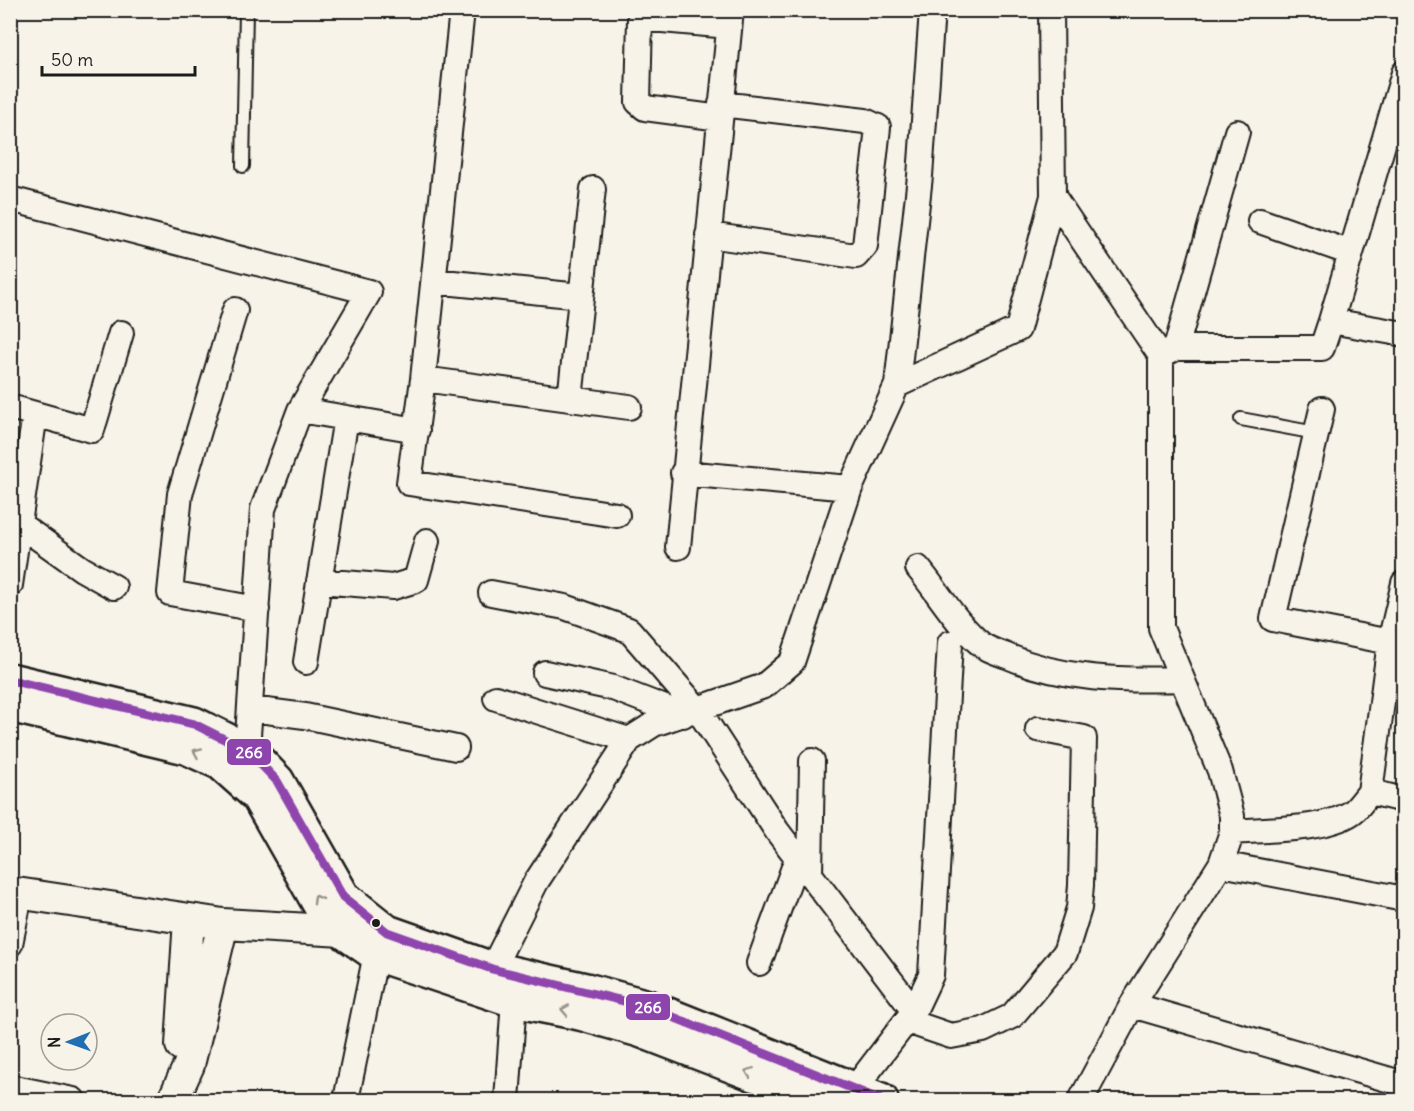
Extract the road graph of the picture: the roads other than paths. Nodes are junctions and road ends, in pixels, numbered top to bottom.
1 (246, 10) edge
2 (462, 10) edge
3 (932, 10) edge
4 (1051, 10) edge
5 (730, 18) edge
6 (1404, 73) edge
7 (720, 111) junction
8 (1237, 132) dead end
9 (243, 166) dead end
10 (593, 189) dead end
11 (1053, 196) junction
12 (10, 199) edge
13 (1260, 221) dead end
14 (708, 235) junction
15 (1351, 253) junction
16 (434, 281) junction
17 (580, 296) junction
18 (235, 309) dead end
19 (1331, 321) junction
20 (122, 333) dead end
21 (1404, 334) edge
22 (1169, 352) junction
23 (423, 379) junction
24 (897, 385) junction
25 (570, 399) junction
26 (10, 407) edge
27 (629, 407) dead end
28 (1322, 409) dead end
29 (300, 410) junction
30 (35, 414) junction
31 (346, 418) junction
32 (1241, 419) dead end
33 (417, 430) junction
34 (1316, 433) junction
35 (683, 473) junction
36 (850, 488) junction
37 (617, 515) dead end
38 (19, 524) junction
39 (427, 541) dead end
40 (678, 547) dead end
41 (918, 568) dead end
42 (319, 581) junction
43 (1404, 583) edge
44 (10, 585) edge
45 (114, 587) dead end
46 (491, 593) dead end
47 (257, 609) junction
48 (1390, 642) junction
49 (950, 643) dead end
50 (306, 662) dead end
51 (545, 673) dead end
52 (10, 680) edge
53 (1182, 680) junction
54 (496, 698) dead end
55 (10, 705) edge
56 (251, 709) junction
57 (691, 713) junction
58 (1038, 729) dead end
59 (629, 740) junction
60 (456, 748) dead end
61 (248, 751) junction
62 (812, 761) dead end
63 (244, 783) junction
64 (1370, 792) junction
65 (1404, 800) edge
66 (1232, 832) junction
67 (1221, 864) junction
68 (804, 867) junction
69 (15, 893) edge
70 (1404, 899) edge
71 (189, 919) junction
72 (223, 924) junction
73 (356, 925) junction
74 (10, 944) edge
75 (376, 954) junction
76 (759, 963) dead end
77 (492, 969) junction
78 (514, 1000) junction
79 (1132, 1005) junction
80 (911, 1016) junction
81 (186, 1071) junction
82 (1404, 1084) edge
83 (10, 1087) edge
84 (851, 1098) edge
85 (73, 1101) edge
86 (173, 1101) edge
87 (346, 1101) edge
88 (507, 1101) edge
89 (1081, 1101) edge

1 - 9 lane
2 - 16 street
3 - 24 street
4 - 11 street
5 - 7 street
5 - 7 street
6 - 15 street
7 - 14 street
7 - 14 street
8 - 22 street
10 - 17 street
11 - 22 street
11 - 24 street
12 - 29 street
13 - 15 street
14 - 35 street
15 - 19 street
16 - 17 street
16 - 23 street
17 - 25 street
18 - 47 street
19 - 21 street
19 - 22 street
20 - 30 street
22 - 53 street
23 - 25 street
23 - 33 street
24 - 36 street
25 - 27 street
26 - 30 street
28 - 34 street
29 - 31 street
29 - 47 street
30 - 38 street
31 - 33 street
31 - 42 street
32 - 34 lane
33 - 37 street
34 - 48 street
35 - 36 street
35 - 40 street
36 - 57 street
38 - 44 street
38 - 45 street
39 - 42 street
41 - 53 street
42 - 50 street
43 - 48 street
46 - 57 street
47 - 56 street
48 - 64 street
49 - 80 street
51 - 57 street
52 - 61 main road
53 - 66 street
54 - 59 street
63 -> 55 main road
56 - 60 street
56 - 61 street
57 - 59 street
57 - 68 street
58 - 80 street
59 - 77 street
61 - 63 street
61 - 73 main road
62 - 68 street
73 -> 63 main road
64 - 65 street
64 - 66 street
66 - 67 street
67 - 70 street
67 - 79 street
68 - 76 street
68 - 80 street
69 - 71 street
69 - 74 street
71 - 72 street
71 - 81 street
72 - 73 street
72 - 81 street
73 - 75 main road
73 - 77 main road
75 - 78 main road
75 - 87 street
77 - 84 main road
84 -> 78 main road
78 - 88 street
79 - 82 street
79 - 89 street
80 - 84 street
81 - 86 street
83 - 85 street

